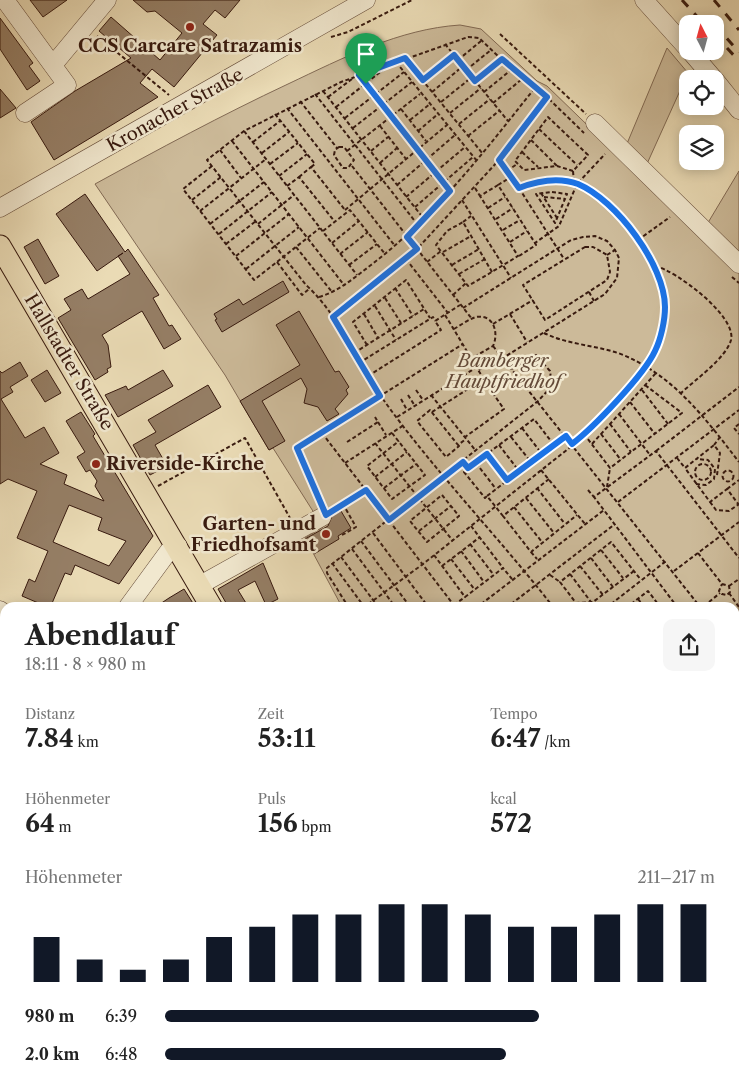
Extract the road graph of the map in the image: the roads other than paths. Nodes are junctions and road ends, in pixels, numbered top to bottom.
1 (6, 0) edge
2 (107, 0) edge
3 (366, 0) edge
4 (644, 0) edge
5 (348, 5) edge
6 (679, 39) edge
7 (697, 60) edge
8 (53, 65) junction
9 (706, 70) edge
10 (724, 92) edge
11 (739, 110) edge
12 (25, 113) dead end
13 (595, 123) road end
14 (0, 208) edge
15 (0, 246) edge
16 (739, 264) edge
17 (325, 511) road end
18 (178, 546) junction
19 (200, 585) junction
20 (131, 602) edge
21 (209, 602) edge

1 - 8 street
2 - 8 street
3 - 5 street, Kronacher Straße
4 - 6 street
5 - 14 street, Kronacher Straße
7 - 9 street
8 - 12 street
10 - 11 street
13 - 16 street
15 - 18 main road, Hallstadter Straße
17 - 19 street
18 - 19 main road, Hallstadter Straße
18 - 20 street
19 - 21 main road, Hallstadter Straße

